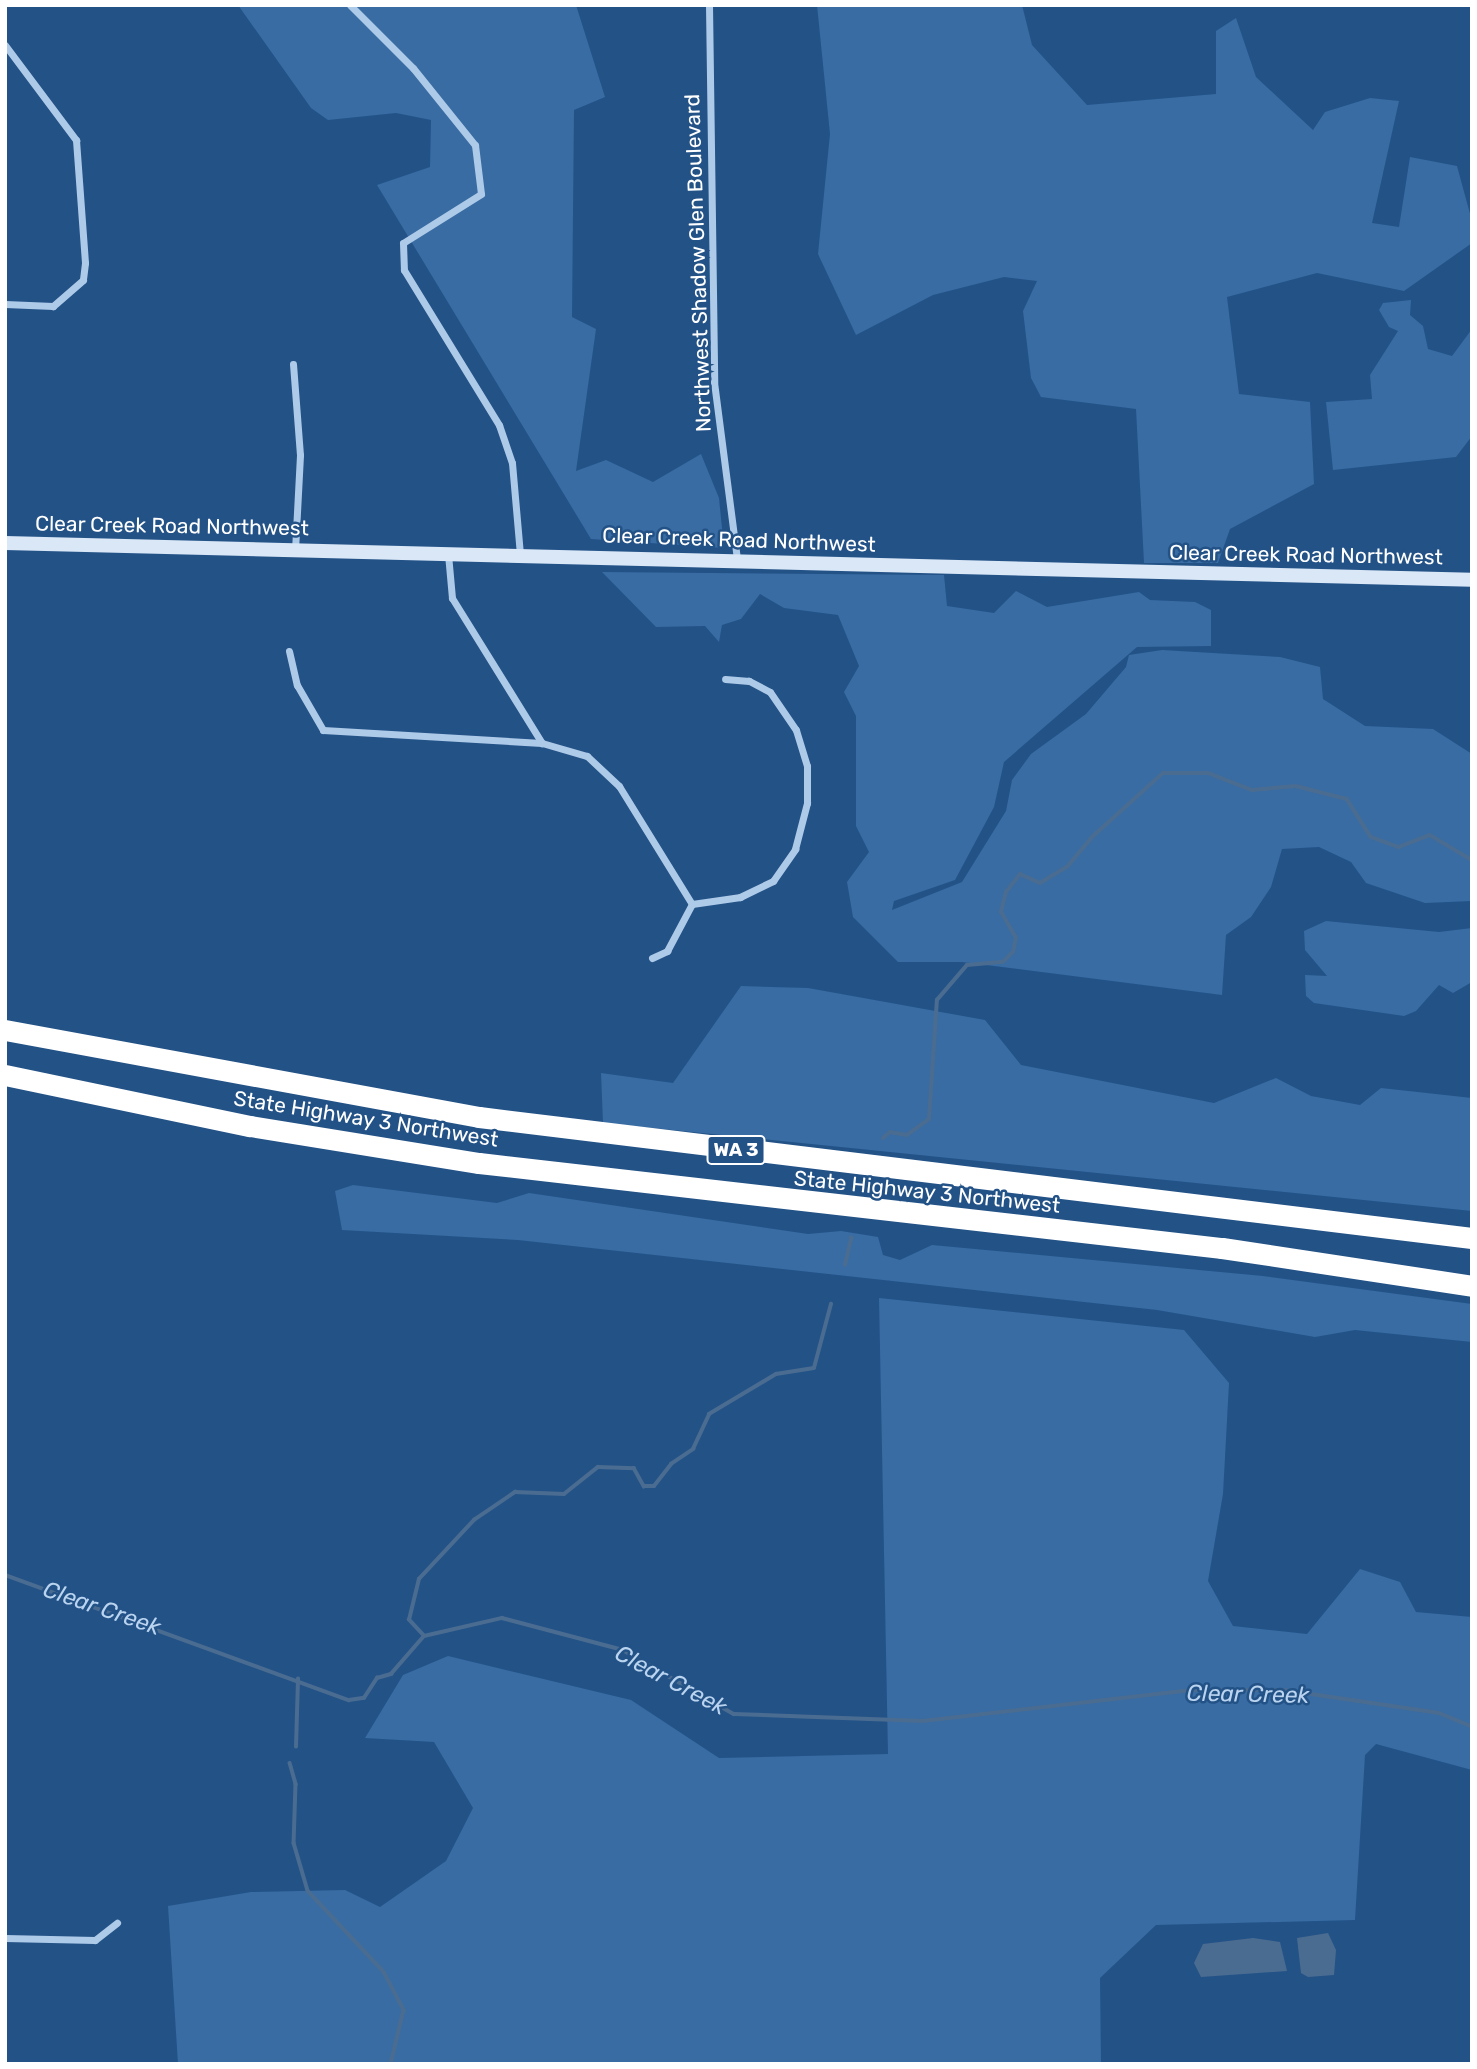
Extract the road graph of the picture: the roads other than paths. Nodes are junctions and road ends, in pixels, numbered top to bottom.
1 (350, 5) edge
2 (709, 5) edge
3 (5, 45) edge
4 (5, 304) edge
5 (293, 364) dead end
6 (5, 543) edge
7 (295, 550) junction
8 (448, 554) junction
9 (520, 555) junction
10 (737, 560) junction
11 (1472, 580) edge
12 (289, 650) dead end
13 (725, 679) dead end
14 (542, 743) junction
15 (692, 904) junction
16 (652, 958) dead end
17 (5, 1030) edge
18 (5, 1076) edge
19 (1472, 1238) edge
20 (1472, 1286) edge
21 (117, 1923) dead end
22 (5, 1938) edge

1 - 9 street
2 - 10 street, Northwest Shadow Glen Boulevard
3 - 4 street
5 - 7 street
6 - 7 main road, Clear Creek Road Northwest
7 - 8 main road, Clear Creek Road Northwest
8 - 9 main road, Clear Creek Road Northwest
8 - 14 street
9 - 10 main road, Clear Creek Road Northwest
10 - 11 main road, Clear Creek Road Northwest
12 - 14 street
13 - 15 street
14 - 15 street
15 - 16 street
17 - 19 highway, State Highway 3 Northwest / WA 3
18 - 20 highway, State Highway 3 Northwest / WA 3
21 - 22 street

